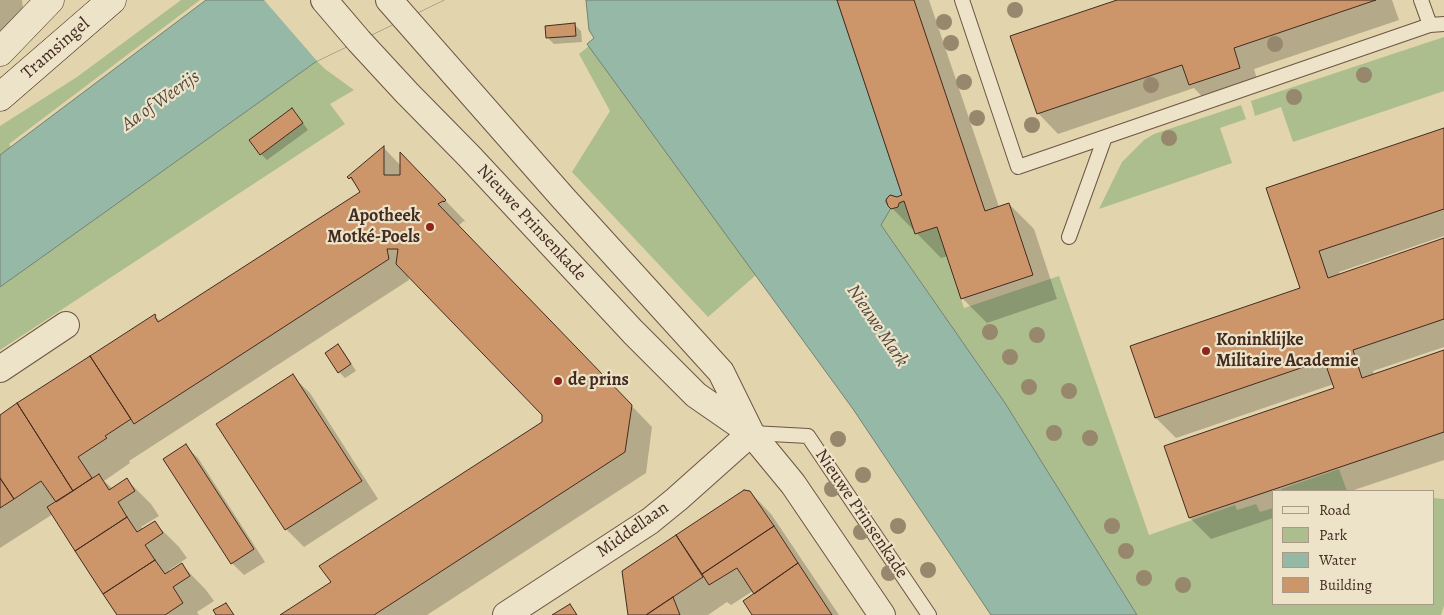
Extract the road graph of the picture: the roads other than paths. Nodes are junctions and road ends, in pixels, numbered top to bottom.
1 (50, 0) edge
2 (112, 0) edge
3 (324, 0) edge
4 (962, 0) edge
5 (1422, 0) edge
6 (398, 9) edge
7 (1430, 24) junction
8 (1444, 24) edge
9 (0, 52) edge
10 (0, 97) edge
11 (1104, 138) junction
12 (1069, 237) dead end
13 (66, 325) dead end
14 (0, 368) edge
15 (751, 433) junction
16 (506, 615) edge
17 (882, 615) edge
18 (929, 615) edge

1 - 9 main road, Tramsingel
2 - 10 main road, Tramsingel
3 - 15 street, Nieuwe Prinsenkade
4 - 11 lane
5 - 7 lane
6 - 15 street, Nieuwe Prinsenkade
7 - 8 lane
7 - 11 lane
11 - 12 lane
13 - 14 street
15 - 16 street, Middellaan
15 - 17 street, Nieuwe Prinsenkade
15 - 18 lane, Nieuwe Prinsenkade

